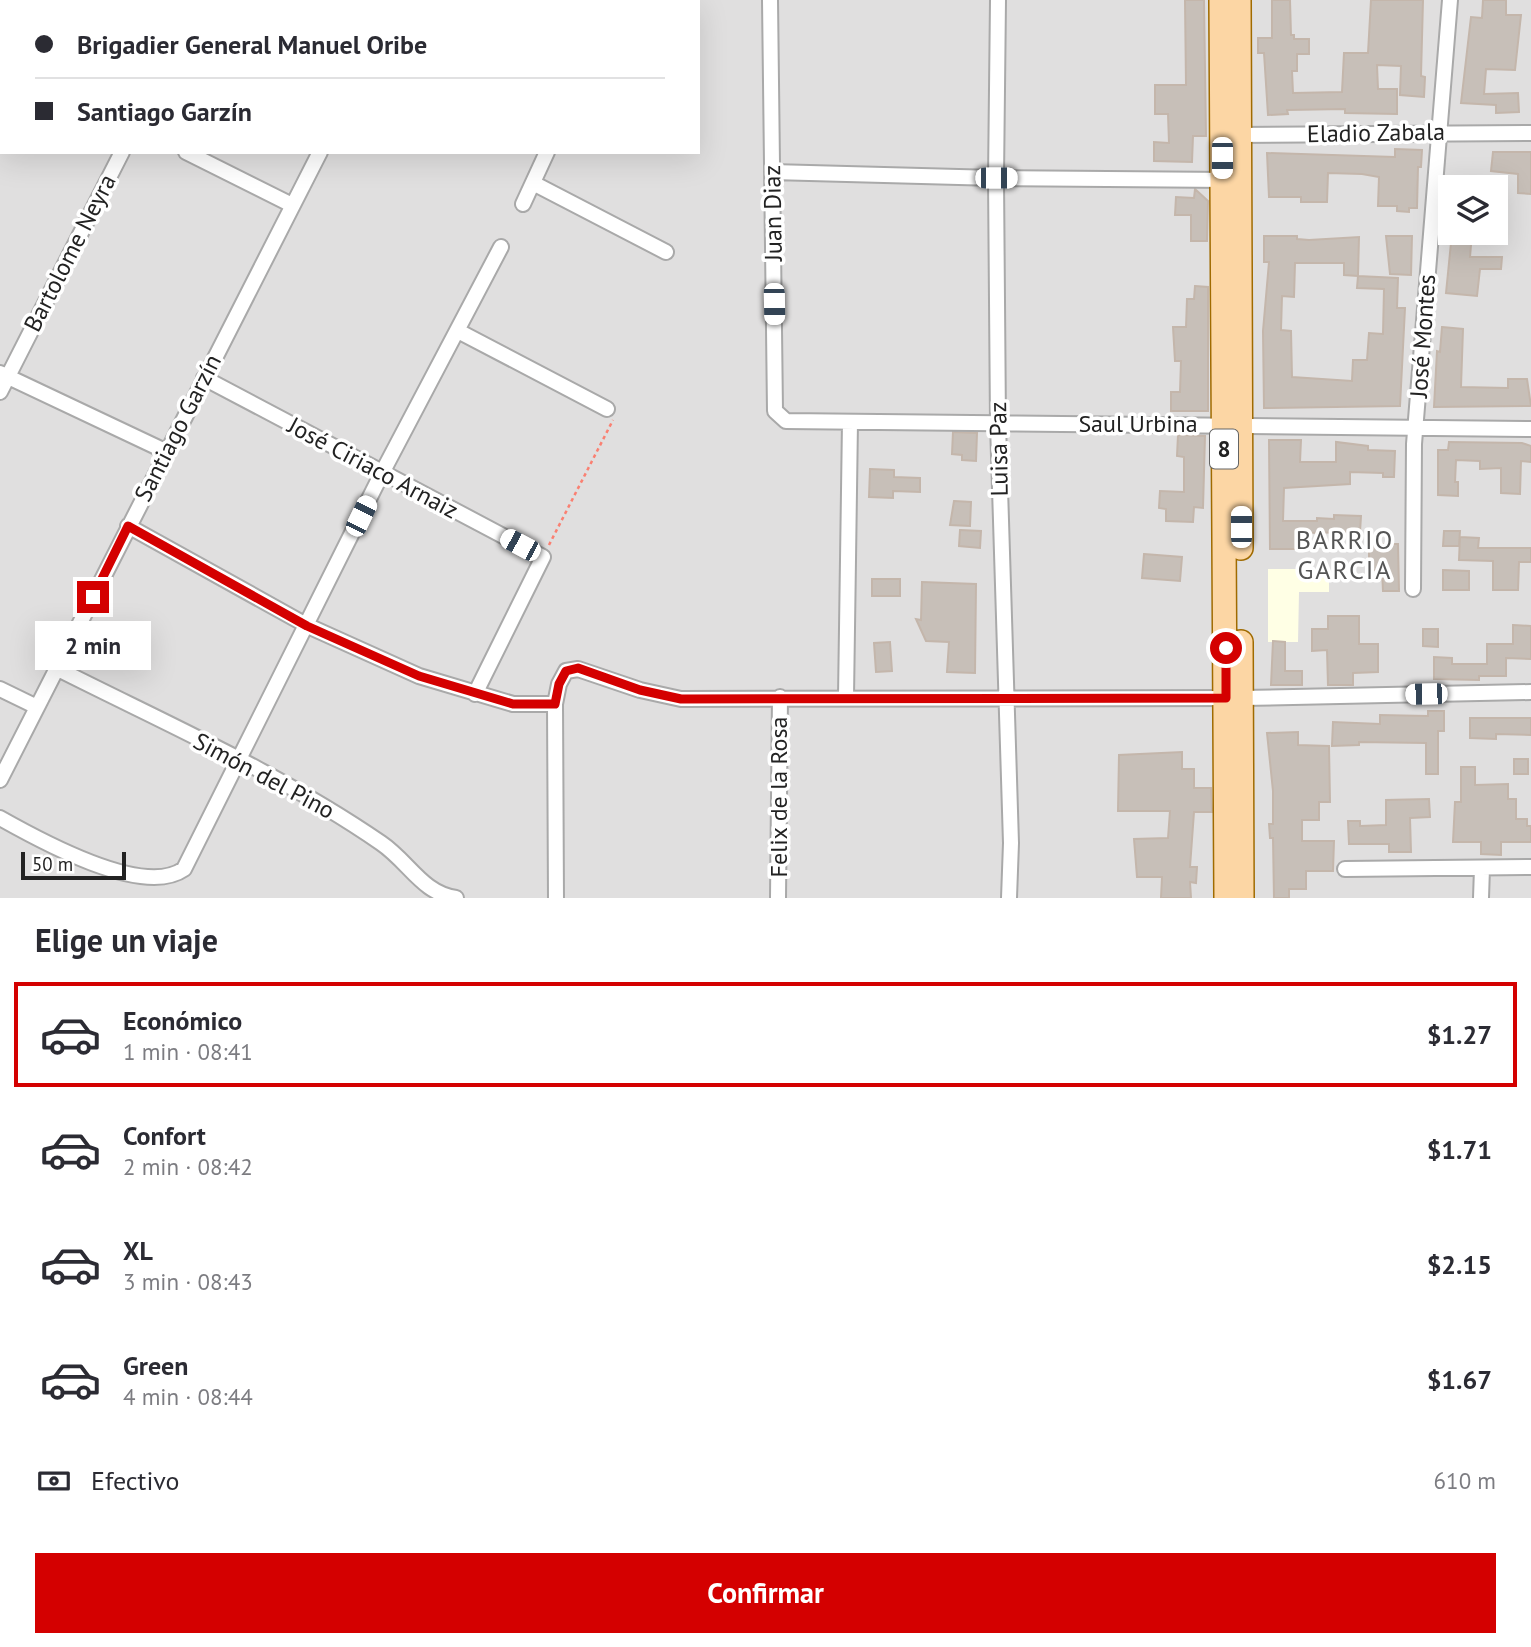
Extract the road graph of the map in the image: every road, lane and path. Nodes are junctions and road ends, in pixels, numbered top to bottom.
1 (770, 0) edge
2 (998, 0) edge
3 (1222, 0) edge
4 (1239, 0) edge
5 (1450, 0) edge
6 (1439, 132) junction
7 (1531, 132) edge
8 (1231, 135) junction
9 (121, 154) edge
10 (190, 154) edge
11 (319, 154) edge
12 (546, 154) edge
13 (772, 172) junction
14 (996, 178) junction
15 (1231, 180) junction
16 (533, 183) junction
17 (523, 204) dead end
18 (292, 205) junction
19 (501, 247) dead end
20 (666, 253) dead end
21 (458, 331) junction
22 (4, 375) edge
23 (204, 378) junction
24 (0, 392) edge
25 (607, 409) joint
26 (786, 421) joint
27 (850, 422) junction
28 (998, 424) junction
29 (1232, 424) junction
30 (1416, 427) junction
31 (1531, 429) edge
32 (165, 451) junction
33 (382, 472) junction
34 (128, 526) junction
35 (543, 557) junction
36 (1413, 589) dead end
37 (307, 626) junction
38 (58, 669) junction
39 (0, 689) edge
40 (1531, 692) edge
41 (475, 694) junction
42 (1005, 696) junction
43 (780, 697) junction
44 (846, 697) junction
45 (1234, 698) junction
46 (555, 704) junction
47 (37, 707) junction
48 (240, 761) junction
49 (0, 780) edge
50 (0, 818) edge
51 (1482, 867) junction
52 (1531, 867) edge
53 (1345, 869) dead end
54 (456, 898) edge
55 (556, 898) edge
56 (778, 898) edge
57 (1009, 898) edge
58 (1226, 898) edge
59 (1242, 898) edge
60 (1481, 898) edge

1 - 13 street, Juan Diaz
2 - 14 street, Luisa Paz
3 - 8 main road, 8
4 - 8 main road, 8
5 - 6 street, José Montes
6 - 7 street, Eladio Zabala
6 - 8 street, Eladio Zabala
6 - 30 street, José Montes
8 - 15 main road, 8
9 - 22 street, Bartolome Neyra
10 - 18 street
11 - 18 street, Santiago Garzín
12 - 16 street
13 - 14 street
13 - 26 street, Juan Diaz
14 - 15 street
14 - 28 street, Luisa Paz
15 - 29 main road, 8
16 - 17 street
16 - 20 street
18 - 23 street, Santiago Garzín
19 - 21 street
21 - 25 street
21 - 33 street
22 - 24 street, Bartolome Neyra
22 - 32 street
23 - 32 street, Santiago Garzín
23 - 33 street, José Ciriaco Arnaiz
25 - 35 path
26 - 27 street, Saul Urbina
27 - 28 street, Saul Urbina
27 - 44 street
28 - 29 street, Saul Urbina
28 - 42 street, Luisa Paz
29 - 30 street, Saul Urbina
29 - 45 main road, 8
30 - 31 street, Saul Urbina
30 - 36 street, José Montes
32 - 34 street, Santiago Garzín
33 - 35 street, José Ciriaco Arnaiz
33 - 37 street
34 - 37 street
34 - 38 street, Santiago Garzín
35 - 41 street
37 - 41 street
37 - 48 street
38 - 47 street, Santiago Garzín
38 - 48 street, Simón del Pino
39 - 47 street
40 - 45 street
41 - 46 street
42 - 44 street
42 - 45 street
42 - 57 street, Luisa Paz
43 - 44 street
43 - 46 street
43 - 56 street, Felix de la Rosa
45 - 58 main road, 8
45 - 59 main road, 8
46 - 55 street
47 - 49 street, Santiago Garzín
48 - 50 street
48 - 54 street, Simón del Pino
51 - 52 street
51 - 53 street
51 - 60 street

